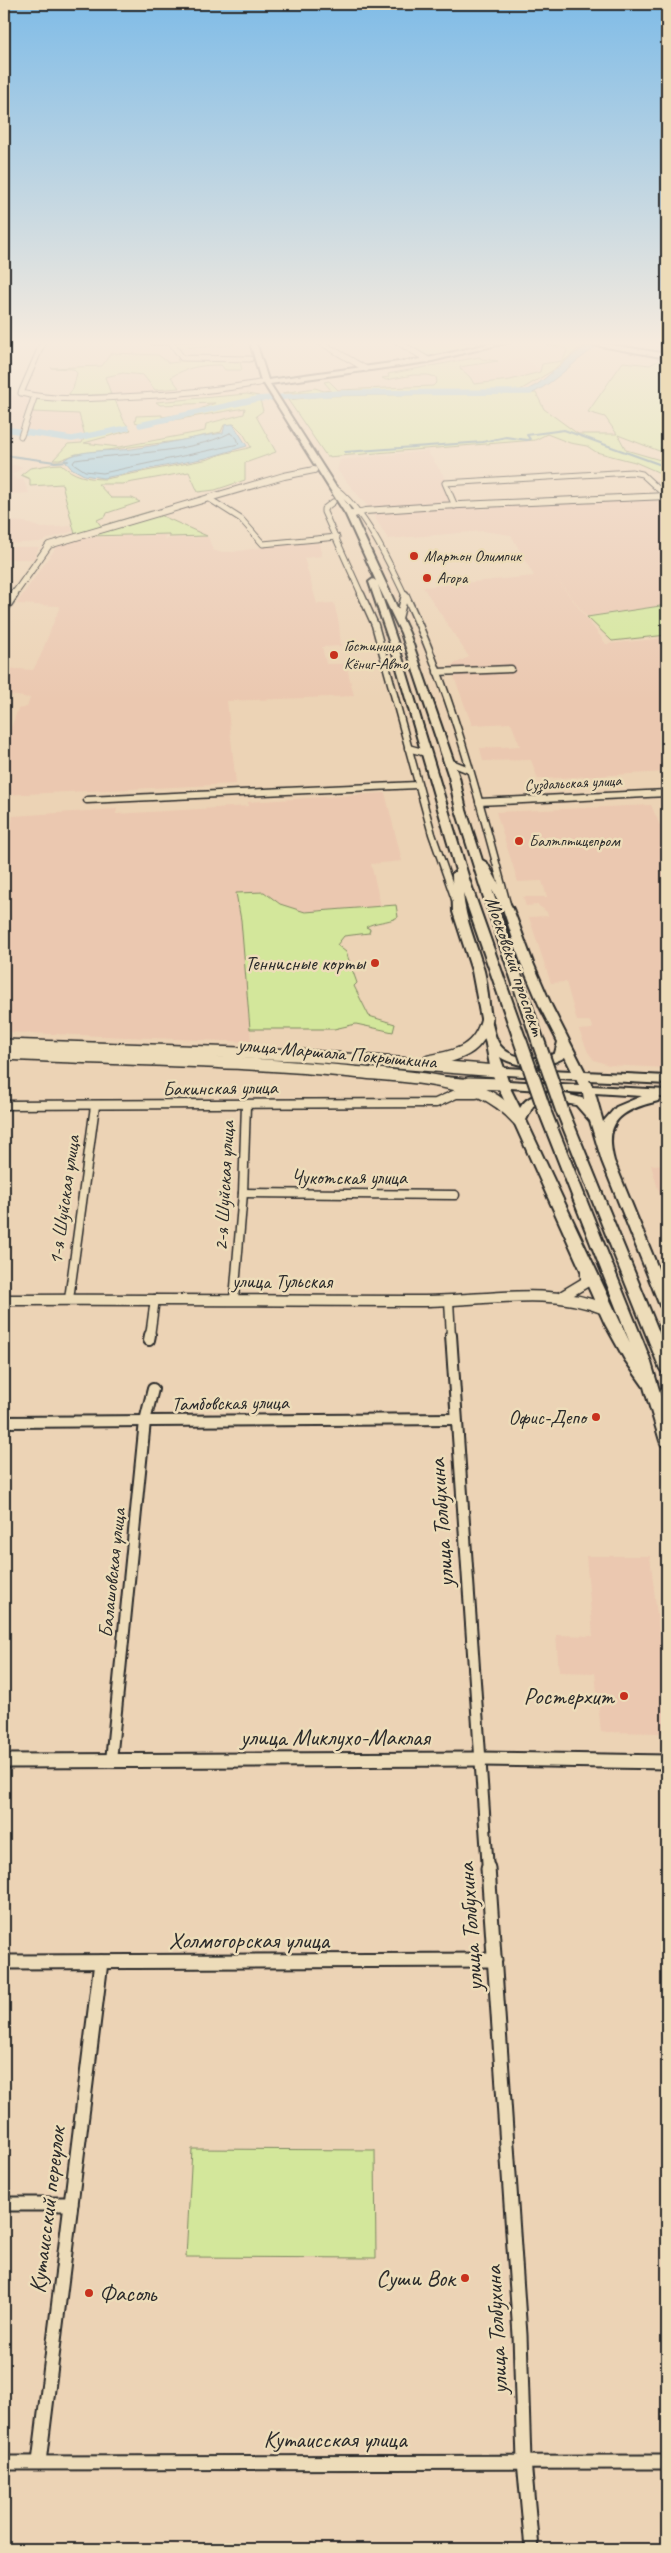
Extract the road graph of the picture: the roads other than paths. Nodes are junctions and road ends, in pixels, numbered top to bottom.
1 (309, 461) edge
2 (315, 461) edge
3 (314, 470) junction
4 (667, 497) edge
5 (208, 498) junction
6 (333, 502) junction
7 (455, 506) junction
8 (354, 514) junction
9 (337, 537) junction
10 (405, 595) junction
11 (382, 603) junction
12 (394, 606) junction
13 (368, 607) junction
14 (4, 610) edge
15 (399, 618) junction
16 (394, 644) junction
17 (384, 654) junction
18 (398, 658) junction
19 (415, 658) junction
20 (511, 669) dead end
21 (437, 672) junction
22 (408, 748) junction
23 (426, 754) junction
24 (449, 762) junction
25 (469, 770) junction
26 (418, 785) junction
27 (667, 793) edge
28 (87, 800) dead end
29 (479, 802) junction
30 (472, 847) junction
31 (456, 853) junction
32 (508, 909) junction
33 (459, 912) junction
34 (488, 1016) junction
35 (491, 1040) junction
36 (564, 1040) junction
37 (4, 1045) edge
38 (4, 1054) edge
39 (400, 1064) junction
40 (497, 1071) junction
41 (581, 1076) junction
42 (649, 1079) junction
43 (421, 1080) junction
44 (667, 1080) edge
45 (468, 1083) joint
46 (502, 1084) junction
47 (588, 1090) junction
48 (667, 1096) edge
49 (491, 1098) junction
50 (246, 1105) junction
51 (4, 1106) edge
52 (95, 1106) junction
53 (519, 1120) junction
54 (598, 1125) junction
55 (604, 1147) junction
56 (243, 1194) junction
57 (455, 1195) dead end
58 (586, 1267) junction
59 (561, 1297) junction
60 (68, 1299) junction
61 (155, 1299) junction
62 (234, 1299) junction
63 (4, 1300) edge
64 (449, 1301) junction
65 (666, 1302) edge
66 (605, 1309) junction
67 (149, 1340) dead end
68 (667, 1369) edge
69 (153, 1389) dead end
70 (653, 1389) junction
71 (456, 1419) junction
72 (145, 1421) junction
73 (4, 1422) edge
74 (667, 1441) edge
75 (481, 1759) junction
76 (4, 1761) edge
77 (111, 1761) junction
78 (667, 1762) edge
79 (495, 1960) junction
80 (4, 1962) edge
81 (101, 1962) junction
82 (4, 2204) edge
83 (71, 2204) junction
84 (524, 2461) junction
85 (39, 2462) junction
86 (667, 2462) edge
87 (4, 2463) edge
88 (532, 2549) edge

1 - 3 main road, Московский проспект
2 - 8 main road, Московский проспект
3 - 5 street
3 - 6 main road, Московский проспект
4 - 7 street
4 - 7 street
5 - 9 street
5 - 14 street
6 - 9 street, Московский проспект
6 - 11 main road, Московский проспект
7 - 8 street
8 - 10 street, Московский проспект
8 - 12 main road, Московский проспект
9 - 13 street, Московский проспект
10 - 15 street
10 - 21 street, Московский проспект
11 - 12 main road
11 - 13 street
11 - 16 main road, Московский проспект
12 - 15 main road, Московский проспект
13 - 17 street, Московский проспект
15 - 19 main road, Московский проспект
16 - 17 street
16 - 18 main road, Московский проспект
17 - 22 street, Московский проспект
18 - 19 main road
18 - 23 main road, Московский проспект
19 - 24 main road, Московский проспект
20 - 21 street
21 - 25 street, Московский проспект
22 - 23 street
22 - 26 street, Московский проспект
23 - 31 main road, Московский проспект
24 - 25 street
24 - 30 main road, Московский проспект
25 - 29 street, Московский проспект
26 - 28 street
26 - 33 street, Московский проспект
27 - 29 street, Суздальская улица
29 - 32 street, Московский проспект
30 - 32 main road
30 - 68 main road, Московский проспект, bridge
31 - 33 main road
31 - 70 main road, Московский проспект, bridge
32 - 36 main road
33 - 34 main road
34 - 35 main road
34 - 39 main road
35 - 36 main road
35 - 40 main road
36 - 41 main road
36 - 42 main road
37 - 39 main road, улица Маршала Покрышкина
38 - 43 main road, улица Маршала Покрышкина
39 - 40 main road, улица Маршала Покрышкина
40 - 41 main road, улица Маршала Покрышкина
40 - 46 main road
41 - 42 main road, улица Маршала Покрышкина
41 - 47 main road
42 - 44 main road, улица Маршала Покрышкина
43 - 45 main road, улица Маршала Покрышкина
43 - 49 main road
45 - 46 main road, улица Маршала Покрышкина
46 - 47 main road, улица Маршала Покрышкина
46 - 53 main road
47 - 48 main road, улица Маршала Покрышкина
47 - 54 main road
48 - 55 main road
49 - 50 street, Бакинская улица
49 - 53 main road
50 - 52 street, Бакинская улица
50 - 56 street, 2-я Шуйская улица
51 - 52 street, Бакинская улица
52 - 60 street, 1-я Шуйская улица
53 - 54 main road
53 - 58 main road
54 - 55 main road
55 - 65 main road
56 - 57 street, Чукотская улица
56 - 62 street, 2-я Шуйская улица
58 - 59 street
58 - 66 main road
59 - 64 street, улица Тульская
59 - 66 street
60 - 61 street, улица Тульская
60 - 63 street, улица Тульская
61 - 62 street, улица Тульская
61 - 67 street
62 - 64 street, улица Тульская
64 - 71 street, улица Толбухина
66 - 70 main road
69 - 72 street, Балашовская улица
70 - 74 main road, Московский проспект
71 - 72 street, Тамбовская улица
71 - 75 street, улица Толбухина
72 - 73 street, Тамбовская улица
72 - 77 street, Балашовская улица
75 - 77 street, улица Миклухо-Маклая
75 - 78 street, улица Миклухо-Маклая
75 - 79 street, улица Толбухина
76 - 77 street, улица Миклухо-Маклая
79 - 81 street, Холмогорская улица
79 - 84 street, улица Толбухина
80 - 81 street, Холмогорская улица
81 - 83 street, Кутаисский переулок
82 - 83 street
83 - 85 street, Кутаисский переулок
84 - 85 street, Кутаисская улица
84 - 86 street, Кутаисская улица
84 - 88 street, улица Толбухина
85 - 87 street, Кутаисская улица

